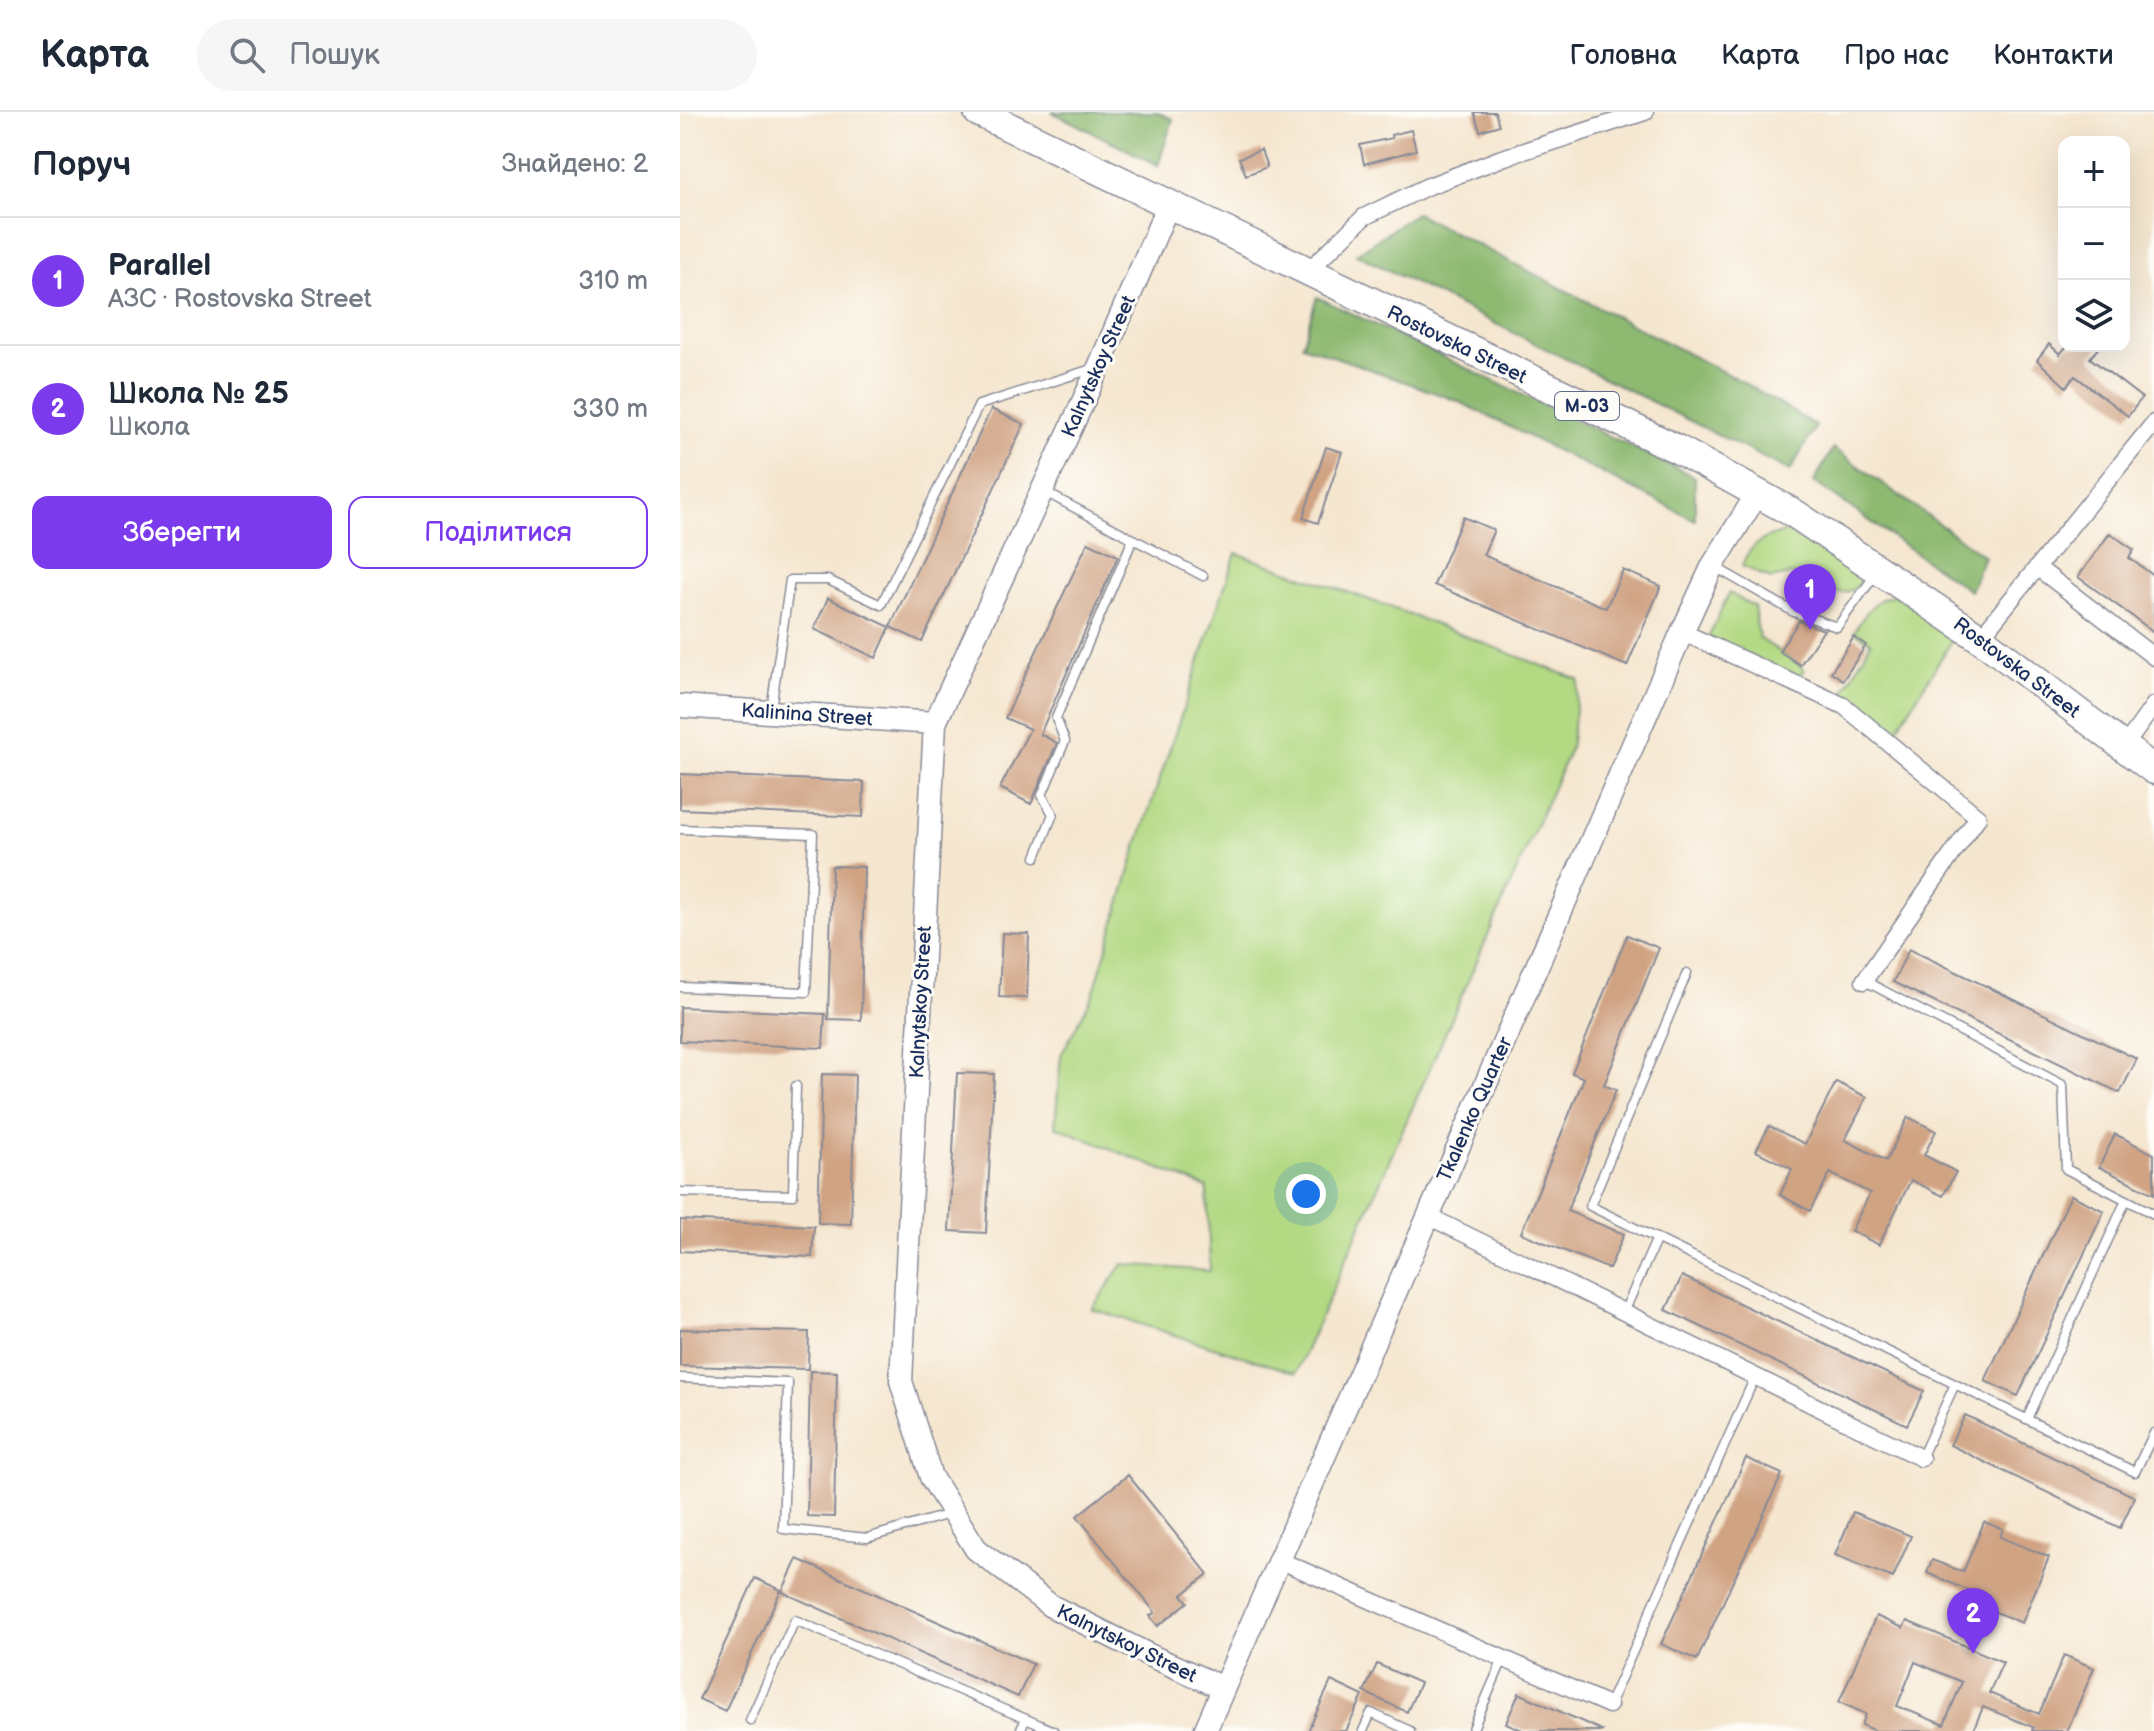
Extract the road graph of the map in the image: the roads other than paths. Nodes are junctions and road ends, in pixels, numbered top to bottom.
1 (978, 112) edge
2 (1645, 112) edge
3 (1169, 203) junction
4 (1307, 272) junction
5 (1099, 367) junction
6 (2154, 423) edge
7 (1042, 491) junction
8 (1757, 494) junction
9 (1133, 539) junction
10 (1713, 565) junction
11 (2038, 568) junction
12 (1880, 569) junction
13 (1203, 576) dead end
14 (1682, 632) junction
15 (1980, 638) junction
16 (2154, 657) edge
17 (2154, 705) edge
18 (680, 706) edge
19 (770, 711) junction
20 (935, 723) junction
21 (2124, 747) junction
22 (2154, 770) edge
23 (680, 829) edge
24 (1036, 857) dead end
25 (1687, 973) dead end
26 (1864, 981) joint
27 (680, 987) edge
28 (796, 1086) dead end
29 (680, 1192) edge
30 (2126, 1200) junction
31 (2154, 1214) edge
32 (1428, 1216) junction
33 (1657, 1238) junction
34 (1624, 1312) junction
35 (1755, 1377) junction
36 (680, 1378) edge
37 (1955, 1384) junction
38 (2027, 1419) junction
39 (2154, 1433) edge
40 (1921, 1458) joint
41 (953, 1513) junction
42 (1279, 1560) junction
43 (1503, 1659) junction
44 (1223, 1688) junction
45 (1609, 1705) joint
46 (1026, 1719) junction
47 (750, 1720) dead end
48 (1020, 1731) edge
49 (1054, 1731) edge
50 (1205, 1731) edge
51 (1363, 1731) edge
52 (1410, 1731) edge
53 (1472, 1731) edge

1 - 3 highway, Rostovska Street / М-03
2 - 4 street
3 - 4 highway, Rostovska Street / М-03
3 - 5 street, Kalnytskoy Street
4 - 8 highway, Rostovska Street / М-03
5 - 7 street, Kalnytskoy Street
5 - 19 lane
6 - 11 street
7 - 9 lane
7 - 20 street, Kalnytskoy Street
8 - 10 street, Tkalenko Quarter
8 - 12 highway, Rostovska Street / М-03
9 - 13 lane
9 - 24 lane
10 - 12 lane
10 - 14 street, Tkalenko Quarter
11 - 15 street
11 - 16 street
12 - 15 highway, Rostovska Street / М-03
14 - 26 street
14 - 32 street, Tkalenko Quarter
15 - 21 highway, Rostovska Street / М-03
17 - 21 street
18 - 19 street, Kalinina Street
19 - 20 street, Kalinina Street
20 - 41 street, Kalnytskoy Street
21 - 22 highway, Rostovska Street / М-03
23 - 27 lane
25 - 33 lane
26 - 30 lane
28 - 29 lane
30 - 31 lane
30 - 38 lane
32 - 34 street
32 - 42 street, Tkalenko Quarter
33 - 34 lane
33 - 37 lane
34 - 35 street
35 - 40 street
35 - 45 lane
36 - 41 lane
37 - 38 lane
37 - 40 lane
38 - 39 lane
41 - 44 street, Kalnytskoy Street
42 - 43 street
42 - 44 street, Tkalenko Quarter
43 - 45 street
43 - 53 lane
44 - 50 street, Tkalenko Quarter
46 - 47 lane
46 - 48 lane
46 - 49 lane
51 - 52 lane

